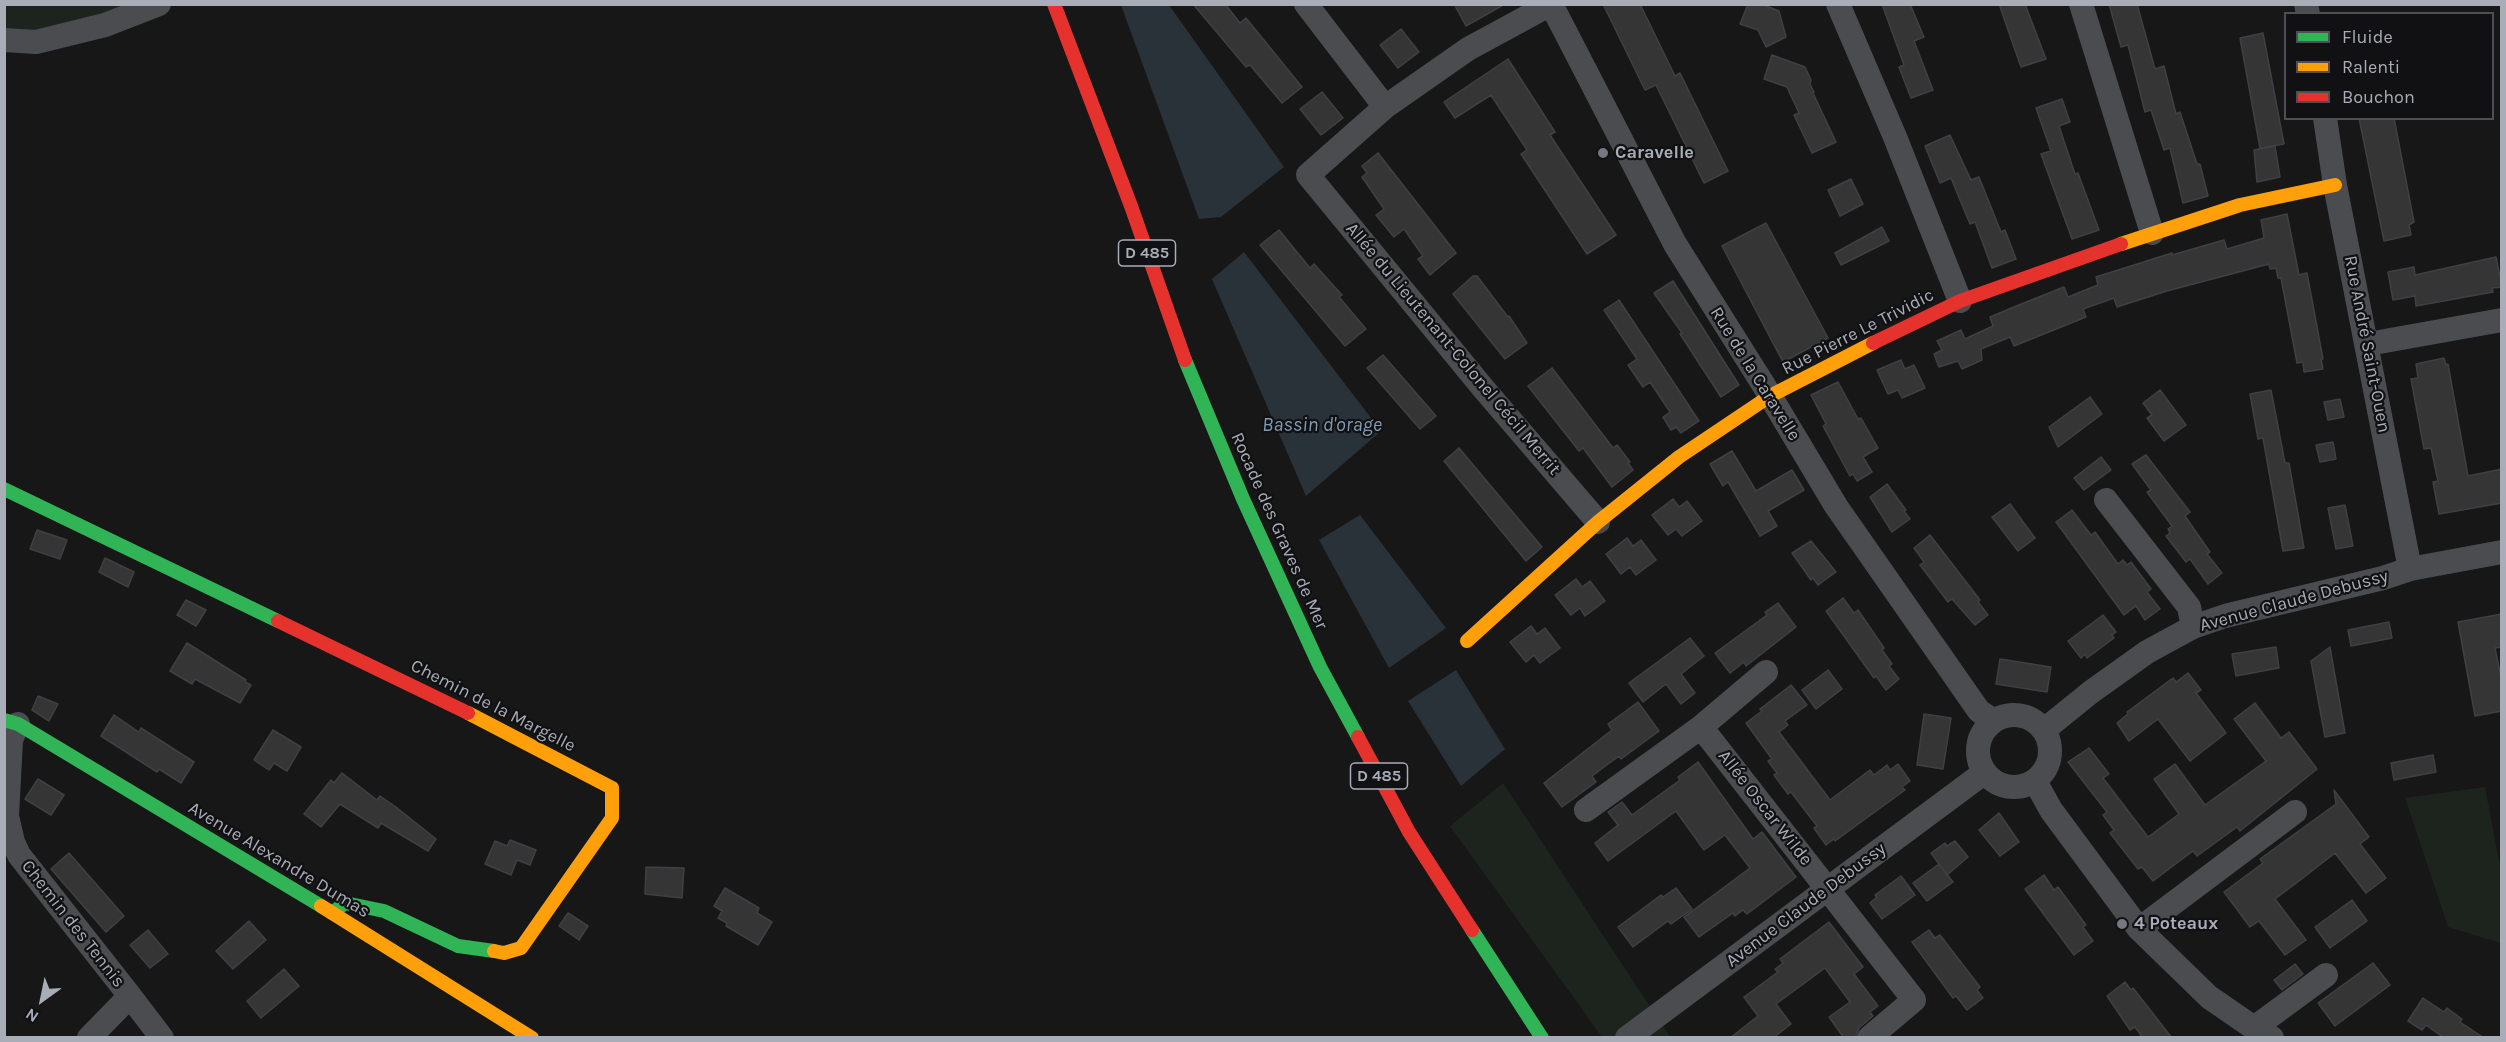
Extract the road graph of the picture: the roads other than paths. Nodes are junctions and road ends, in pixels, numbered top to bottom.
1 (159, 4) edge
2 (1054, 4) edge
3 (1306, 4) edge
4 (1838, 4) edge
5 (2081, 4) edge
6 (1551, 5) edge
7 (4, 40) edge
8 (1385, 107) junction
9 (2325, 120) edge
10 (2335, 185) junction
11 (2152, 233) junction
12 (1959, 301) junction
13 (2502, 320) edge
14 (2368, 344) junction
15 (1770, 396) junction
16 (4, 489) edge
17 (2106, 500) dead end
18 (1598, 522) junction
19 (2502, 552) edge
20 (2410, 569) junction
21 (2193, 627) junction
22 (1467, 641) dead end
23 (1766, 672) dead end
24 (1994, 720) junction
25 (11, 722) edge
26 (1701, 727) junction
27 (2044, 730) junction
28 (1985, 772) junction
29 (2035, 781) junction
30 (1586, 810) dead end
31 (2295, 812) dead end
32 (1828, 888) junction
33 (332, 913) junction
34 (2139, 929) junction
35 (2326, 975) dead end
36 (130, 996) junction
37 (2263, 1033) edge
38 (89, 1038) edge
39 (162, 1038) edge
40 (532, 1038) edge
41 (1542, 1038) edge
42 (1627, 1038) edge
43 (1869, 1038) edge

1 - 7 street
2 - 41 street, Rocade des Graves de Mer / D 485
3 - 8 street
4 - 12 street
5 - 11 street
6 - 8 street
6 - 15 street, Rue de la Caravelle
8 - 18 street, Allée du Lieutenant-Colonel Cécil Merrit
9 - 10 street, Rue André Saint-Ouen
10 - 11 street, Rue Pierre Le Trividic
10 - 14 street, Rue André Saint-Ouen
11 - 12 street, Rue Pierre Le Trividic
12 - 15 street, Rue Pierre Le Trividic
13 - 14 street
14 - 20 street, Rue André Saint-Ouen
15 - 18 street, Rue Pierre Le Trividic
15 - 24 street, Rue de la Caravelle
16 - 33 street, Chemin de la Margelle
17 - 21 street
18 - 22 street, Rue Pierre Le Trividic
19 - 20 street, Avenue Claude Debussy
20 - 21 street, Avenue Claude Debussy
21 - 27 street, Avenue Claude Debussy
23 - 26 street
24 - 27 street
24 - 28 street
25 - 33 street, Avenue Alexandre Dumas
25 - 36 street, Chemin des Tennis
26 - 30 street
26 - 32 street, Allée Oscar Wilde
27 - 29 street
28 - 29 street
28 - 32 street, Avenue Claude Debussy
29 - 34 street
31 - 34 street
32 - 42 street, Avenue Claude Debussy
32 - 43 street, Allée Oscar Wilde
33 - 40 street, Avenue Alexandre Dumas
34 - 37 street
35 - 37 street
36 - 38 street, Chemin des Tennis
36 - 39 street

